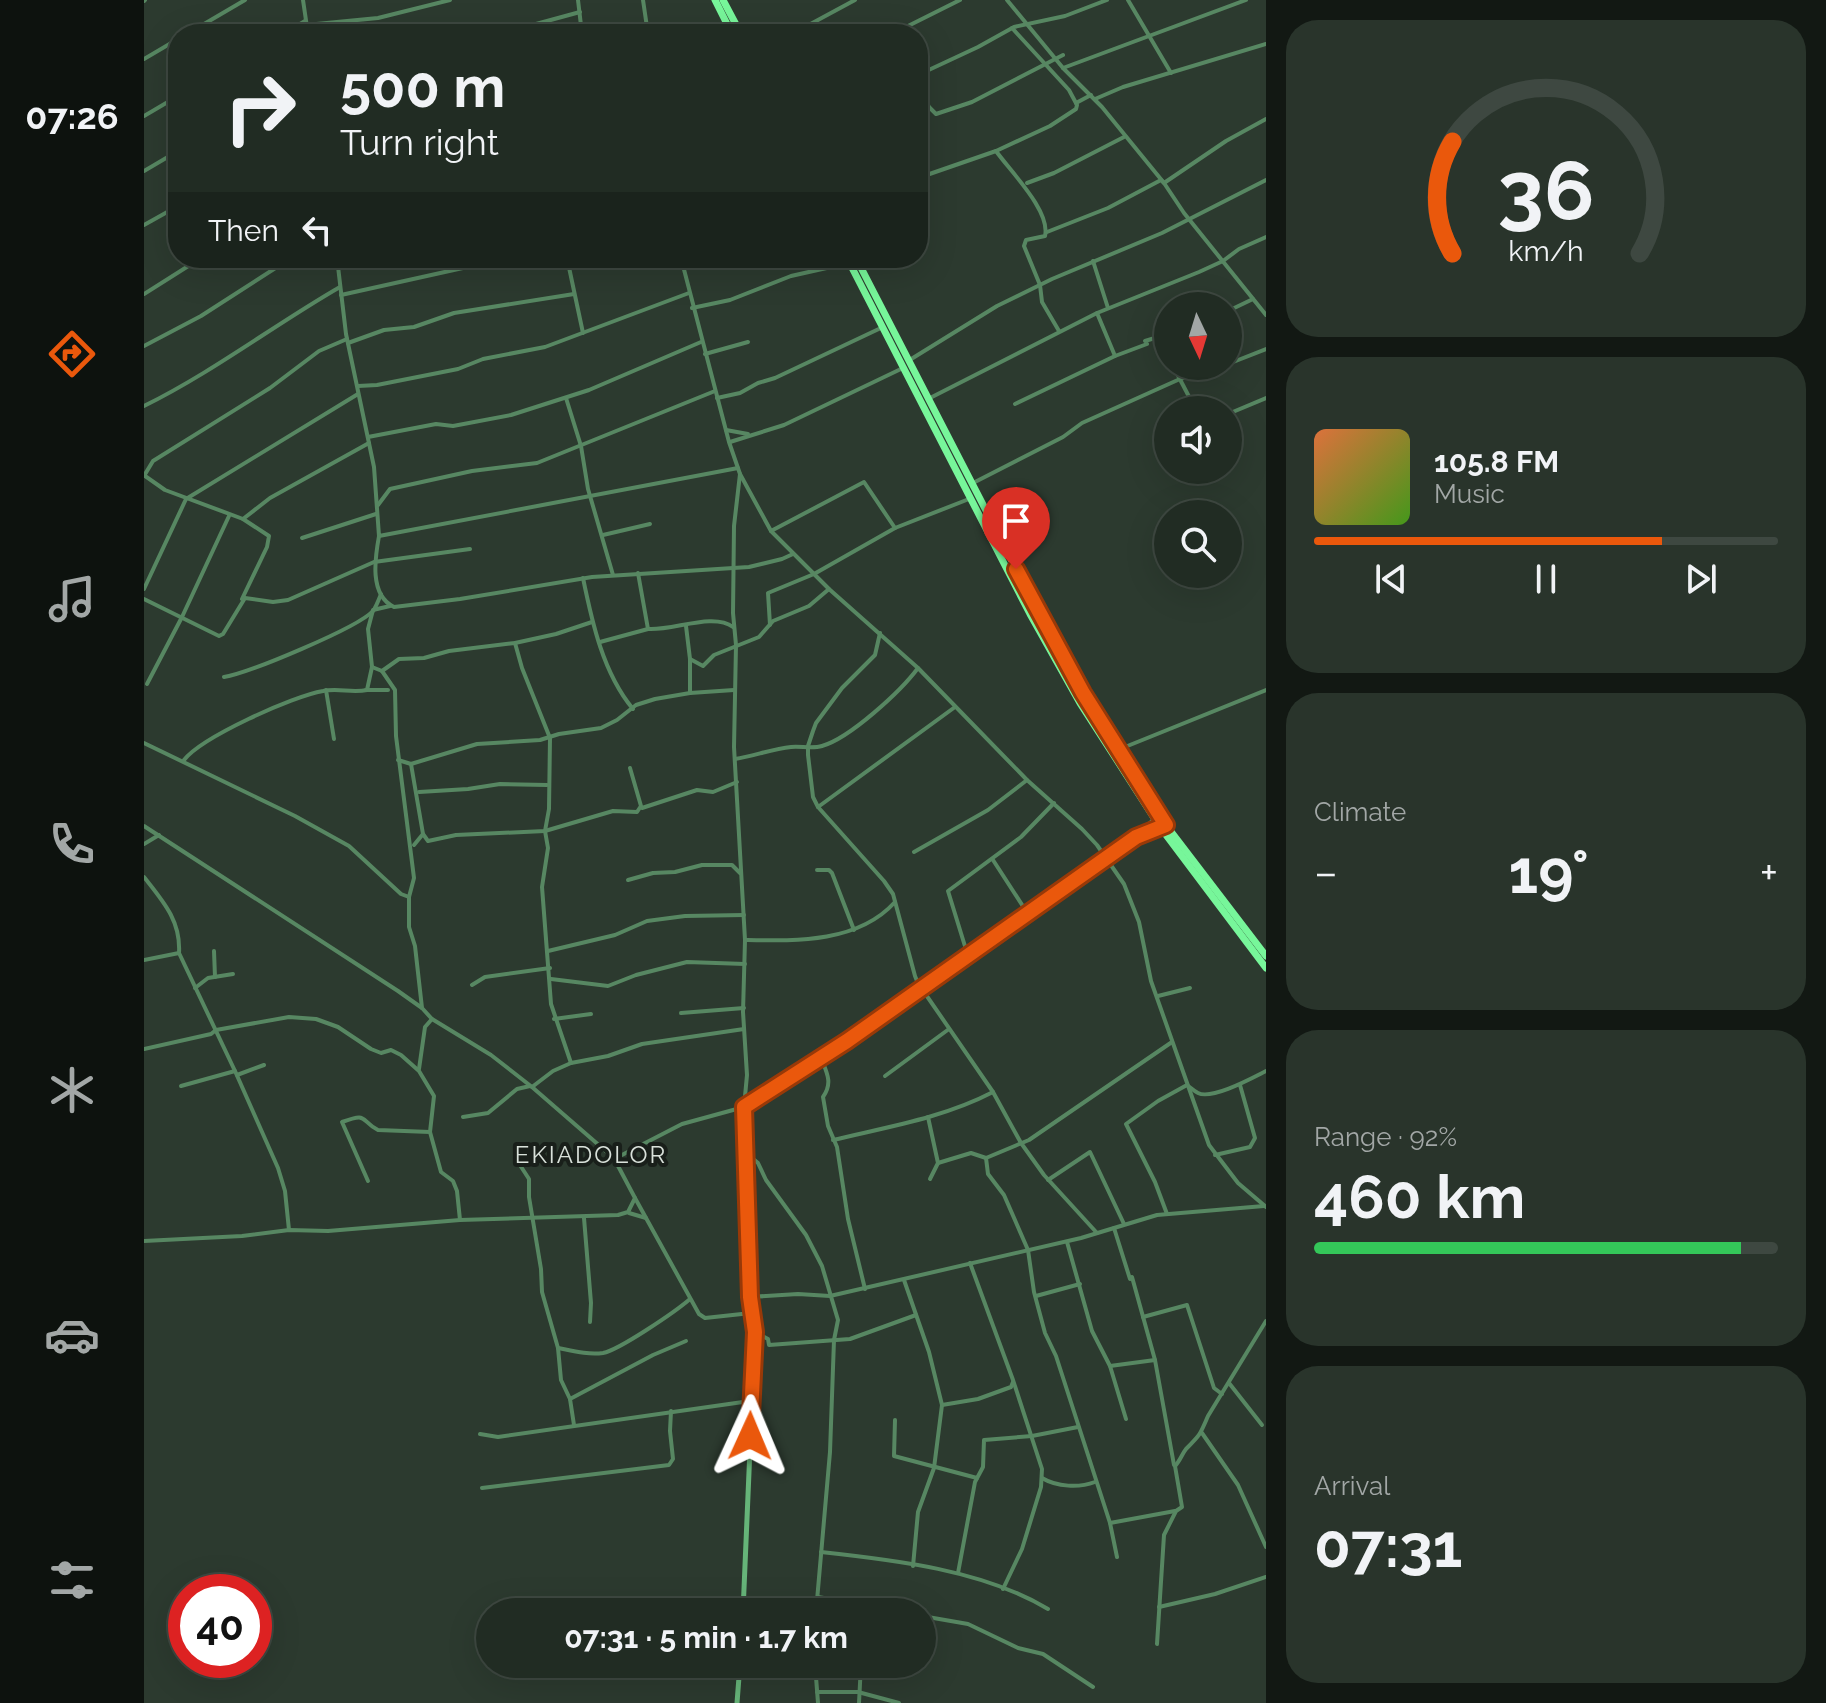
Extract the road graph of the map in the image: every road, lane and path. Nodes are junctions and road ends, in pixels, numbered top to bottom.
1 (245, 0) edge
2 (303, 0) edge
3 (450, 0) edge
4 (578, 0) edge
5 (643, 0) edge
6 (715, 0) edge
7 (723, 0) edge
8 (855, 0) edge
9 (960, 0) edge
10 (1007, 0) edge
11 (1107, 0) edge
12 (1128, 0) edge
13 (1246, 0) edge
14 (580, 12) junction
15 (1025, 22) junction
16 (306, 23) joint
17 (204, 24) edge
18 (536, 24) edge
19 (581, 24) edge
20 (647, 24) edge
21 (727, 24) edge
22 (736, 24) edge
23 (811, 24) edge
24 (912, 24) edge
25 (1012, 28) junction
26 (1150, 36) junction
27 (1038, 39) junction
28 (1027, 43) junction
29 (1266, 44) edge
30 (168, 45) edge
31 (1063, 55) junction
32 (1055, 58) junction
33 (144, 59) edge
34 (1046, 64) junction
35 (1063, 68) junction
36 (928, 70) edge
37 (1171, 73) junction
38 (990, 95) dead end
39 (1093, 97) junction
40 (168, 102) edge
41 (1076, 103) junction
42 (928, 105) edge
43 (144, 116) edge
44 (1266, 119) edge
45 (1124, 137) junction
46 (996, 151) junction
47 (168, 157) edge
48 (144, 171) edge
49 (928, 175) edge
50 (1266, 180) edge
51 (1027, 183) dead end
52 (1164, 183) junction
53 (168, 212) edge
54 (1188, 218) junction
55 (144, 225) edge
56 (1047, 232) junction
57 (1266, 237) edge
58 (1093, 261) junction
59 (1223, 261) junction
60 (185, 268) edge
61 (275, 268) edge
62 (338, 268) edge
63 (463, 268) edge
64 (569, 268) edge
65 (683, 268) edge
66 (821, 268) edge
67 (855, 268) edge
68 (855, 268) edge
69 (1040, 285) junction
70 (340, 287) junction
71 (689, 293) junction
72 (144, 294) edge
73 (574, 294) junction
74 (341, 295) junction
75 (1253, 299) junction
76 (1242, 304) edge
77 (692, 308) junction
78 (1108, 308) junction
79 (1097, 313) junction
80 (1266, 315) edge
81 (883, 327) junction
82 (1059, 331) junction
83 (583, 333) junction
84 (1154, 339) edge
85 (348, 341) junction
86 (701, 342) junction
87 (748, 342) dead end
88 (144, 346) edge
89 (1266, 349) edge
90 (705, 354) junction
91 (1115, 356) junction
92 (1242, 358) edge
93 (906, 364) junction
94 (1178, 380) edge
95 (357, 386) junction
96 (715, 391) junction
97 (358, 394) junction
98 (566, 398) junction
99 (717, 398) junction
100 (1266, 398) edge
101 (928, 399) junction
102 (1015, 404) dead end
103 (144, 406) edge
104 (1242, 408) edge
105 (726, 430) junction
106 (750, 434) junction
107 (369, 440) junction
108 (729, 442) junction
109 (581, 446) junction
110 (739, 471) junction
111 (144, 476) edge
112 (973, 483) junction
113 (375, 487) junction
114 (390, 489) junction
115 (590, 496) junction
116 (971, 498) junction
117 (186, 499) junction
118 (376, 511) junction
119 (229, 516) junction
120 (243, 519) junction
121 (650, 524) dead end
122 (895, 528) junction
123 (771, 531) junction
124 (603, 535) junction
125 (379, 536) junction
126 (302, 538) dead end
127 (470, 549) dead end
128 (793, 554) junction
129 (374, 562) junction
130 (733, 566) junction
131 (638, 573) junction
132 (814, 574) junction
133 (613, 575) junction
134 (583, 578) junction
135 (144, 589) edge
136 (829, 589) junction
137 (381, 594) junction
138 (144, 599) edge
139 (242, 599) junction
140 (390, 606) junction
141 (373, 610) junction
142 (182, 617) junction
143 (592, 622) junction
144 (770, 625) junction
145 (686, 626) junction
146 (733, 627) junction
147 (648, 629) junction
148 (880, 633) junction
149 (223, 634) junction
150 (218, 642) dead end
151 (600, 642) junction
152 (515, 643) junction
153 (736, 645) junction
154 (690, 659) junction
155 (372, 667) junction
156 (918, 668) junction
157 (382, 671) junction
158 (224, 677) dead end
159 (147, 684) dead end
160 (326, 690) junction
161 (366, 690) junction
162 (388, 690) dead end
163 (734, 690) junction
164 (1266, 690) edge
165 (690, 693) junction
166 (956, 706) junction
167 (633, 709) junction
168 (550, 738) junction
169 (334, 739) dead end
170 (144, 743) edge
171 (808, 746) junction
172 (1120, 749) junction
173 (735, 759) junction
174 (398, 760) junction
175 (184, 761) junction
176 (411, 764) junction
177 (630, 768) dead end
178 (1027, 780) junction
179 (737, 782) junction
180 (547, 785) junction
181 (418, 792) junction
182 (1054, 803) junction
183 (818, 807) junction
184 (642, 808) junction
185 (1157, 817) junction
186 (144, 826) edge
187 (1163, 826) junction
188 (545, 831) junction
189 (423, 834) junction
190 (159, 835) junction
191 (1136, 837) junction
192 (144, 844) edge
193 (414, 845) dead end
194 (914, 852) dead end
195 (1107, 859) junction
196 (993, 860) junction
197 (817, 870) dead end
198 (741, 875) junction
199 (144, 877) edge
200 (628, 880) dead end
201 (146, 884) edge
202 (409, 897) junction
203 (895, 902) junction
204 (1028, 914) junction
205 (744, 915) junction
206 (854, 930) junction
207 (745, 940) junction
208 (214, 951) dead end
209 (548, 951) junction
210 (179, 953) junction
211 (968, 956) junction
212 (1266, 956) edge
213 (144, 960) edge
214 (745, 964) junction
215 (550, 968) junction
216 (1266, 968) edge
217 (233, 974) dead end
218 (215, 977) junction
219 (551, 979) junction
220 (472, 985) dead end
221 (924, 987) junction
222 (195, 988) junction
223 (1190, 988) dead end
224 (1157, 996) junction
225 (422, 1008) junction
226 (744, 1008) junction
227 (681, 1013) dead end
228 (591, 1014) dead end
229 (432, 1019) junction
230 (554, 1019) junction
231 (744, 1029) junction
232 (949, 1029) junction
233 (216, 1030) junction
234 (1172, 1042) junction
235 (144, 1049) edge
236 (821, 1058) junction
237 (571, 1063) junction
238 (264, 1065) dead end
239 (419, 1071) junction
240 (1266, 1071) edge
241 (236, 1073) junction
242 (885, 1076) dead end
243 (1187, 1085) junction
244 (1239, 1085) junction
245 (181, 1086) dead end
246 (531, 1086) junction
247 (993, 1092) junction
248 (744, 1107) junction
249 (463, 1117) dead end
250 (928, 1117) junction
251 (430, 1132) junction
252 (839, 1135) dead end
253 (833, 1140) junction
254 (1021, 1143) junction
255 (745, 1152) junction
256 (1215, 1155) junction
257 (986, 1158) junction
258 (616, 1160) junction
259 (518, 1162) dead end
260 (938, 1163) junction
261 (930, 1179) dead end
262 (1048, 1180) junction
263 (368, 1181) dead end
264 (635, 1198) junction
265 (1265, 1207) edge
266 (628, 1212) junction
267 (1167, 1214) junction
268 (584, 1218) junction
269 (646, 1218) junction
270 (534, 1219) junction
271 (460, 1220) junction
272 (1124, 1225) junction
273 (1114, 1228) junction
274 (289, 1230) junction
275 (1097, 1233) junction
276 (144, 1241) edge
277 (1067, 1242) junction
278 (1028, 1250) junction
279 (970, 1263) junction
280 (904, 1280) junction
281 (1080, 1284) junction
282 (865, 1289) junction
283 (840, 1294) junction
284 (830, 1296) junction
285 (1036, 1296) junction
286 (750, 1297) junction
287 (690, 1299) junction
288 (835, 1306) junction
289 (751, 1313) junction
290 (916, 1315) junction
291 (1143, 1317) junction
292 (1266, 1321) edge
293 (590, 1322) dead end
294 (755, 1332) junction
295 (834, 1340) junction
296 (686, 1341) dead end
297 (558, 1348) junction
298 (1155, 1360) junction
299 (1110, 1366) junction
300 (1013, 1380) junction
301 (1229, 1383) junction
302 (1222, 1394) junction
303 (570, 1399) junction
304 (750, 1401) junction
305 (942, 1405) junction
306 (671, 1411) junction
307 (1126, 1419) dead end
308 (895, 1420) dead end
309 (574, 1425) junction
310 (1262, 1425) dead end
311 (1078, 1427) junction
312 (1202, 1433) junction
313 (480, 1434) dead end
314 (1032, 1436) junction
315 (1172, 1448) junction
316 (1185, 1450) junction
317 (1175, 1466) junction
318 (934, 1468) junction
319 (977, 1478) junction
320 (1042, 1478) junction
321 (1095, 1482) junction
322 (482, 1488) dead end
323 (1176, 1511) junction
324 (1110, 1523) junction
325 (1266, 1547) edge
326 (821, 1552) junction
327 (1117, 1557) dead end
328 (913, 1566) junction
329 (958, 1573) junction
330 (1266, 1577) edge
331 (1003, 1589) junction
332 (818, 1597) joint
333 (743, 1598) edge
334 (825, 1598) edge
335 (1159, 1607) junction
336 (1048, 1609) dead end
337 (936, 1618) edge
338 (1157, 1644) dead end
339 (739, 1678) edge
340 (816, 1678) edge
341 (860, 1678) edge
342 (1093, 1687) dead end
343 (817, 1692) junction
344 (858, 1692) junction
345 (737, 1703) edge
346 (818, 1703) edge
347 (859, 1703) edge
348 (899, 1703) edge

1 - 17 street
2 - 16 street
3 - 16 street
4 - 14 street
5 - 20 street
6 - 21 highway
7 - 22 highway
8 - 23 street
9 - 24 street
10 - 15 street
11 - 15 street
12 - 26 street
13 - 26 street
14 - 18 street
14 - 19 street
15 - 25 street
15 - 27 street
25 - 28 street
25 - 36 street
26 - 35 street
26 - 37 street
27 - 28 street
27 - 32 street
28 - 34 street
29 - 37 street
30 - 33 street
31 - 34 street
31 - 38 street
31 - 42 street
32 - 34 street
32 - 35 street
34 - 41 street
35 - 39 street
37 - 39 street
39 - 41 street
39 - 45 street
40 - 43 street
41 - 46 street
44 - 52 street
45 - 51 street
45 - 52 street
46 - 49 street
46 - 56 street
47 - 48 street
50 - 54 street
52 - 54 street
52 - 56 street
53 - 55 street
54 - 58 street
54 - 59 street
56 - 69 street
57 - 59 street
58 - 69 street
58 - 78 street
59 - 75 street
59 - 78 street
60 - 72 street
61 - 88 street
62 - 70 street
63 - 74 street
64 - 73 street
65 - 71 street
66 - 77 street
67 - 81 highway
68 - 93 highway
69 - 82 street
69 - 93 street
70 - 74 street
70 - 103 street
71 - 77 street
71 - 83 street
73 - 83 street
73 - 85 street
74 - 85 street
75 - 76 street
75 - 80 street
77 - 86 street
78 - 79 street
79 - 82 street
79 - 91 street
81 - 93 highway
81 - 99 street
82 - 101 street
83 - 95 street
84 - 91 street
85 - 95 street
85 - 111 street
86 - 90 street
86 - 98 street
87 - 90 street
89 - 92 street
90 - 96 street
91 - 102 street
93 - 101 highway
93 - 106 street
93 - 116 highway
94 - 112 street
95 - 97 street
96 - 99 street
96 - 109 street
97 - 107 street
97 - 117 street
98 - 107 street
98 - 109 street
99 - 105 street
100 - 104 street
101 - 112 highway
105 - 106 street
105 - 108 street
106 - 108 street
107 - 113 street
107 - 120 street
108 - 110 street
109 - 114 street
109 - 115 street
110 - 115 street
110 - 123 street
110 - 130 street
111 - 117 street
112 - 172 highway
113 - 114 street
113 - 118 street
114 - 118 street
115 - 124 street
115 - 125 street
116 - 122 street
116 - 185 highway
117 - 119 street
117 - 135 street
118 - 125 street
118 - 126 street
119 - 120 street
119 - 142 street
120 - 139 street
121 - 124 street
122 - 123 street
122 - 132 street
123 - 128 street
124 - 133 street
125 - 129 street
127 - 129 street
128 - 130 street
128 - 132 street
129 - 137 street
129 - 139 street
130 - 131 street
130 - 146 street
131 - 133 street
131 - 147 street
132 - 136 street
132 - 144 street
133 - 134 street
134 - 140 street
134 - 143 street
136 - 144 street
136 - 148 street
137 - 140 street
137 - 141 street
138 - 142 street
139 - 149 street
140 - 141 street
141 - 155 street
141 - 158 street
142 - 149 street
142 - 159 street
143 - 151 street
143 - 152 street
144 - 153 street
145 - 146 street
145 - 147 street
145 - 154 street
146 - 153 street
147 - 151 street
148 - 156 street
148 - 171 street
149 - 150 street
151 - 167 street
152 - 157 street
152 - 168 street
153 - 154 street
153 - 163 street
154 - 165 street
155 - 157 street
155 - 161 street
156 - 166 street
156 - 171 street
157 - 174 street
160 - 161 street
160 - 169 street
160 - 175 street
161 - 162 street
163 - 165 street
163 - 173 street
164 - 172 street
165 - 167 street
166 - 178 street
166 - 183 street
167 - 168 street
168 - 176 street
168 - 180 street
170 - 175 street
171 - 173 street
171 - 183 street
172 - 185 highway
173 - 179 street
174 - 176 street
174 - 202 street
175 - 202 street
176 - 181 street
177 - 184 street
178 - 182 street
178 - 194 street
179 - 184 street
179 - 198 street
180 - 181 street
180 - 188 street
181 - 189 street
182 - 195 street
182 - 196 street
183 - 203 street
184 - 188 street
185 - 187 highway
185 - 191 street
186 - 190 street
187 - 191 street
187 - 212 highway
187 - 216 highway
188 - 189 street
188 - 209 street
189 - 193 street
190 - 192 street
190 - 225 street
191 - 195 street
195 - 204 street
195 - 224 street
196 - 204 street
196 - 211 street
197 - 206 street
198 - 200 street
198 - 205 street
199 - 201 street
201 - 210 street
202 - 225 street
203 - 206 street
203 - 221 street
204 - 211 street
205 - 207 street
205 - 209 street
206 - 207 street
207 - 214 street
208 - 218 street
209 - 215 street
210 - 213 street
210 - 222 street
211 - 221 street
214 - 219 street
214 - 226 street
215 - 219 street
215 - 220 street
217 - 218 street
218 - 222 street
219 - 230 street
221 - 232 street
221 - 236 street
222 - 233 street
223 - 224 street
224 - 234 street
225 - 229 street
226 - 227 street
226 - 231 street
228 - 230 street
229 - 239 street
229 - 246 street
230 - 237 street
231 - 237 street
231 - 248 street
232 - 242 street
232 - 247 street
233 - 235 street
233 - 239 street
233 - 241 street
234 - 243 street
234 - 254 street
236 - 248 street
236 - 253 street
237 - 246 street
238 - 241 street
239 - 251 street
240 - 244 street
241 - 245 street
241 - 274 street
243 - 244 street
243 - 256 street
243 - 267 street
244 - 256 street
246 - 249 street
246 - 258 street
247 - 250 street
247 - 254 street
248 - 255 street
248 - 258 street
250 - 252 street
250 - 253 street
250 - 260 street
251 - 263 street
251 - 271 street
253 - 282 street
254 - 257 street
254 - 262 street
255 - 284 street
255 - 286 street
256 - 265 street
257 - 260 street
257 - 278 street
258 - 264 street
259 - 270 street
260 - 261 street
262 - 272 street
262 - 275 street
264 - 266 street
264 - 269 street
265 - 267 street
266 - 268 street
266 - 269 street
267 - 272 street
268 - 270 street
268 - 293 street
269 - 287 street
270 - 271 street
270 - 297 street
271 - 274 street
272 - 273 street
273 - 275 street
273 - 291 street
274 - 276 street
275 - 277 street
277 - 278 street
277 - 281 street
278 - 279 street
278 - 285 street
279 - 280 street
279 - 300 street
280 - 282 street
280 - 290 street
281 - 285 street
281 - 299 street
282 - 283 street
283 - 284 street
283 - 288 street
284 - 286 street
284 - 288 street
285 - 311 street
286 - 289 street
287 - 289 street
287 - 297 street
288 - 295 street
289 - 294 street
290 - 295 street
290 - 305 street
291 - 298 street
291 - 302 street
292 - 301 street
294 - 295 street
294 - 304 street
295 - 326 street
296 - 303 street
297 - 303 street
298 - 299 street
298 - 315 street
299 - 307 street
300 - 305 street
300 - 314 street
301 - 302 street
301 - 310 street
302 - 312 street
303 - 309 street
304 - 306 street
304 - 333 street
305 - 318 street
306 - 309 street
306 - 322 street
308 - 318 street
309 - 313 street
311 - 314 street
311 - 321 street
312 - 316 street
312 - 325 street
314 - 319 street
314 - 320 street
315 - 316 street
315 - 317 street
316 - 317 street
317 - 323 street
318 - 319 street
318 - 328 street
319 - 329 street
320 - 321 street
320 - 331 street
321 - 324 street
323 - 324 street
323 - 335 street
324 - 327 street
326 - 328 street
326 - 332 street
328 - 329 street
329 - 331 street
330 - 335 street
331 - 336 street
332 - 334 street
335 - 338 street
337 - 342 street
339 - 345 street
340 - 343 street
341 - 344 street
343 - 344 street
343 - 346 street
344 - 347 street
344 - 348 street

